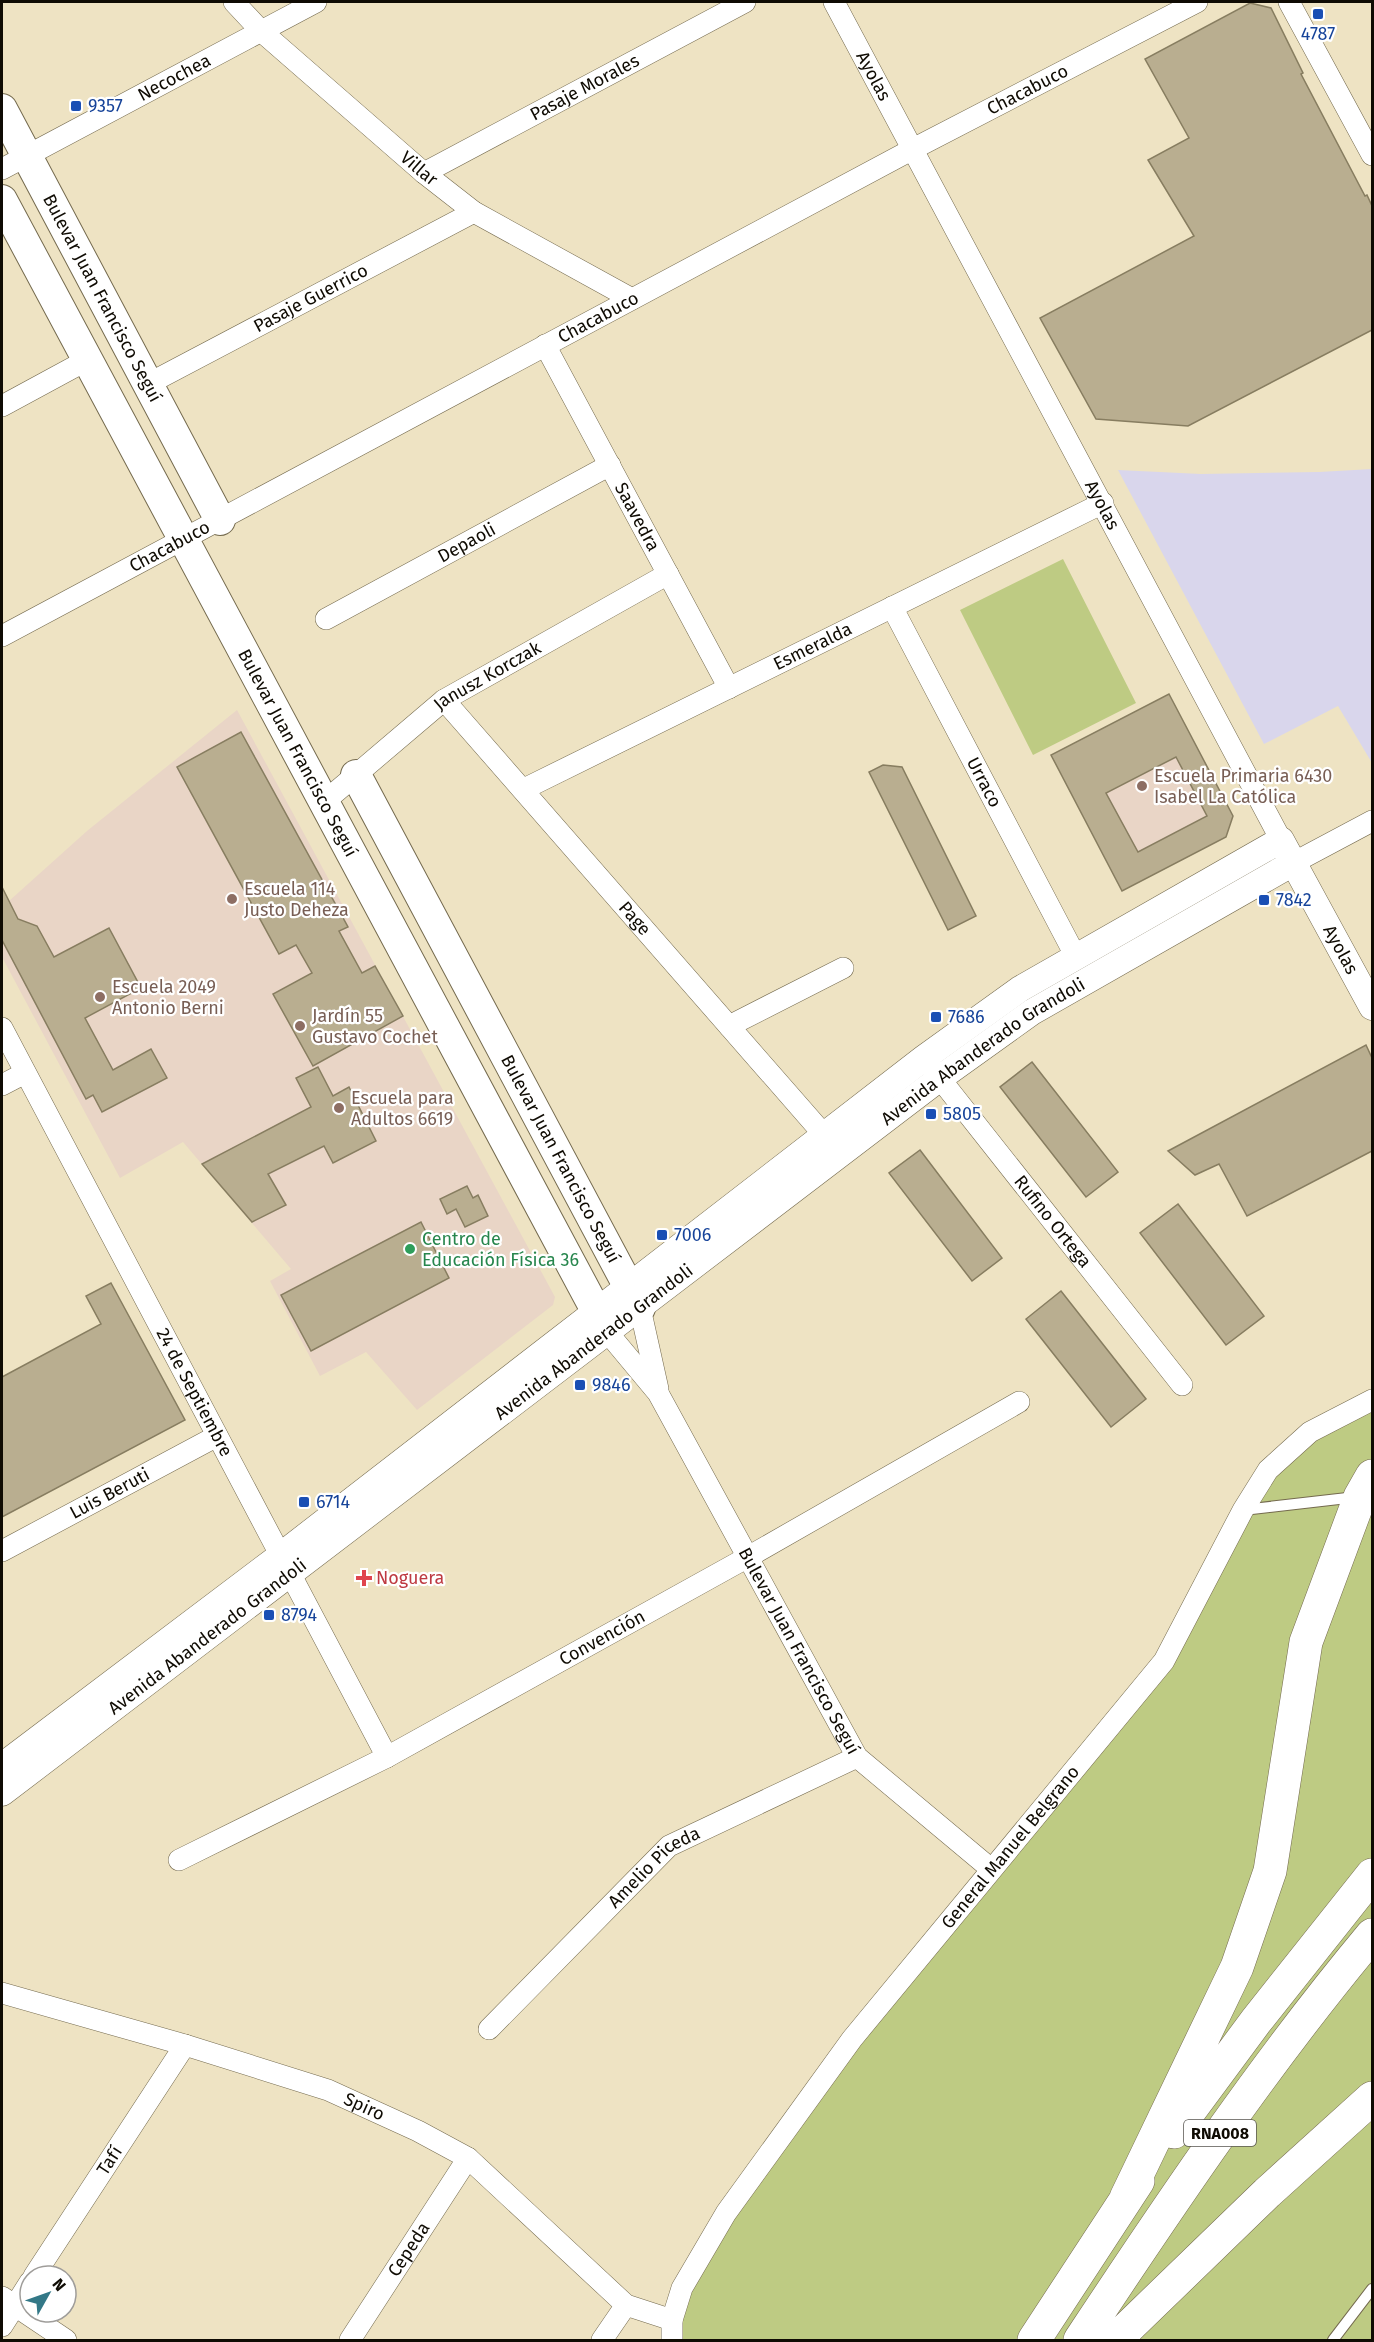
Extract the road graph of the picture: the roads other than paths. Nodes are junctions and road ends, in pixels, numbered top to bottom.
1 (234, 2) edge
2 (316, 2) edge
3 (745, 2) edge
4 (834, 2) edge
5 (1197, 2) edge
6 (1289, 2) edge
7 (261, 31) junction
8 (2, 109) edge
9 (914, 149) junction
10 (1372, 155) edge
11 (14, 162) edge
12 (424, 173) junction
13 (2, 200) edge
14 (474, 212) junction
15 (632, 299) junction
16 (545, 345) junction
17 (87, 360) junction
18 (148, 384) junction
19 (2, 406) edge
20 (610, 465) junction
21 (1103, 503) junction
22 (220, 520) junction
23 (183, 539) junction
24 (668, 574) junction
25 (892, 608) junction
26 (326, 619) dead end
27 (2, 636) edge
28 (729, 688) junction
29 (444, 700) junction
30 (356, 775) junction
31 (524, 789) junction
32 (324, 802) junction
33 (1372, 820) edge
34 (1281, 840) junction
35 (1295, 862) junction
36 (1076, 957) junction
37 (843, 968) dead end
38 (1372, 1008) edge
39 (729, 1026) junction
40 (2, 1028) edge
41 (932, 1068) junction
42 (25, 1073) junction
43 (2, 1085) edge
44 (825, 1136) junction
45 (634, 1298) junction
46 (602, 1322) junction
47 (1182, 1385) dead end
48 (658, 1393) junction
49 (1372, 1400) edge
50 (1019, 1402) dead end
51 (217, 1436) junction
52 (1366, 1486) edge
53 (1243, 1510) junction
54 (2, 1551) edge
55 (748, 1557) junction
56 (285, 1565) junction
57 (857, 1756) junction
58 (387, 1758) junction
59 (2, 1766) edge
60 (2, 1793) edge
61 (178, 1860) dead end
62 (991, 1869) junction
63 (1372, 1875) edge
64 (1372, 1935) edge
65 (2, 1993) edge
66 (489, 2029) dead end
67 (184, 2045) junction
68 (1372, 2098) edge
69 (468, 2158) junction
70 (1126, 2198) junction
71 (42, 2264) edge
72 (1372, 2289) edge
73 (8, 2301) edge
74 (626, 2306) junction
75 (2, 2326) edge
76 (672, 2330) edge
77 (66, 2340) edge
78 (350, 2340) edge
79 (602, 2340) edge
80 (1034, 2340) edge
81 (1080, 2340) edge
82 (1115, 2340) edge
83 (1333, 2340) edge

1 - 7 street, Villar
2 - 7 street, Necochea
3 - 12 street, Pasaje Morales
4 - 9 street, Ayolas
5 - 9 street, Chacabuco
6 - 10 street
7 - 11 street, Necochea
7 - 12 street, Villar
8 - 11 main road, Bulevar Juan Francisco Seguí
9 - 15 street, Chacabuco
9 - 21 street, Ayolas
11 - 18 main road, Bulevar Juan Francisco Seguí
12 - 14 street, Villar
13 - 17 main road, Bulevar Juan Francisco Seguí
14 - 15 street, Villar
14 - 18 street, Pasaje Guerrico
15 - 16 street, Chacabuco
16 - 20 street, Saavedra
16 - 22 street, Chacabuco
17 - 19 street
17 - 23 main road, Bulevar Juan Francisco Seguí
18 - 22 main road, Bulevar Juan Francisco Seguí
20 - 24 street, Saavedra
20 - 26 street, Depaoli
21 - 25 street, Esmeralda
21 - 34 street, Ayolas
22 - 23 street, Chacabuco
23 - 27 street, Chacabuco
23 - 32 main road, Bulevar Juan Francisco Seguí
24 - 28 street, Saavedra
24 - 29 street, Janusz Korczak
25 - 28 street, Esmeralda
25 - 36 street, Urraco
28 - 31 street, Esmeralda
29 - 30 street, Janusz Korczak
29 - 31 street, Page
30 - 32 street, Janusz Korczak
30 - 45 main road, Bulevar Juan Francisco Seguí
31 - 39 street, Page
32 - 46 main road, Bulevar Juan Francisco Seguí
33 - 35 street
34 - 35 street, Ayolas
34 - 36 street, Avenida Abanderado Grandoli
35 - 38 street, Ayolas
35 - 41 street, Avenida Abanderado Grandoli
36 - 41 street, Avenida Abanderado Grandoli
37 - 39 street
39 - 44 street, Page
40 - 42 street, 24 de Septiembre
41 - 44 street, Avenida Abanderado Grandoli
41 - 45 street, Avenida Abanderado Grandoli
41 - 47 street, Rufino Ortega
42 - 43 street
42 - 51 street, 24 de Septiembre
44 - 45 street, Avenida Abanderado Grandoli
45 - 46 street, Avenida Abanderado Grandoli
45 - 48 street, Bulevar Juan Francisco Seguí
46 - 48 street, Bulevar Juan Francisco Seguí
46 - 56 street, Avenida Abanderado Grandoli
48 - 55 street, Bulevar Juan Francisco Seguí
49 - 53 street, General Manuel Belgrano
50 - 55 street, Convención
51 - 54 street, Luis Beruti
51 - 56 street, 24 de Septiembre
52 - 53 lane
52 - 70 highway
53 - 62 street, General Manuel Belgrano
55 - 57 street, Bulevar Juan Francisco Seguí
55 - 58 street, Convención
56 - 58 street, 24 de Septiembre
56 - 59 street, Avenida Abanderado Grandoli
56 - 60 street, Avenida Abanderado Grandoli
57 - 62 street, Bulevar Juan Francisco Seguí
57 - 66 street, Amelio Piceda
58 - 61 street, Convención
62 - 76 street, General Manuel Belgrano
63 - 70 highway, RNA008
64 - 81 highway, RNA008
65 - 67 street, Spiro
67 - 69 street, Spiro
67 - 71 street, Tafí
68 - 82 highway
69 - 74 street, Spiro
69 - 78 street, Cepeda
70 - 80 highway, RNA008
72 - 83 lane
73 - 75 street
73 - 77 street
74 - 76 street, Spiro
74 - 79 street

